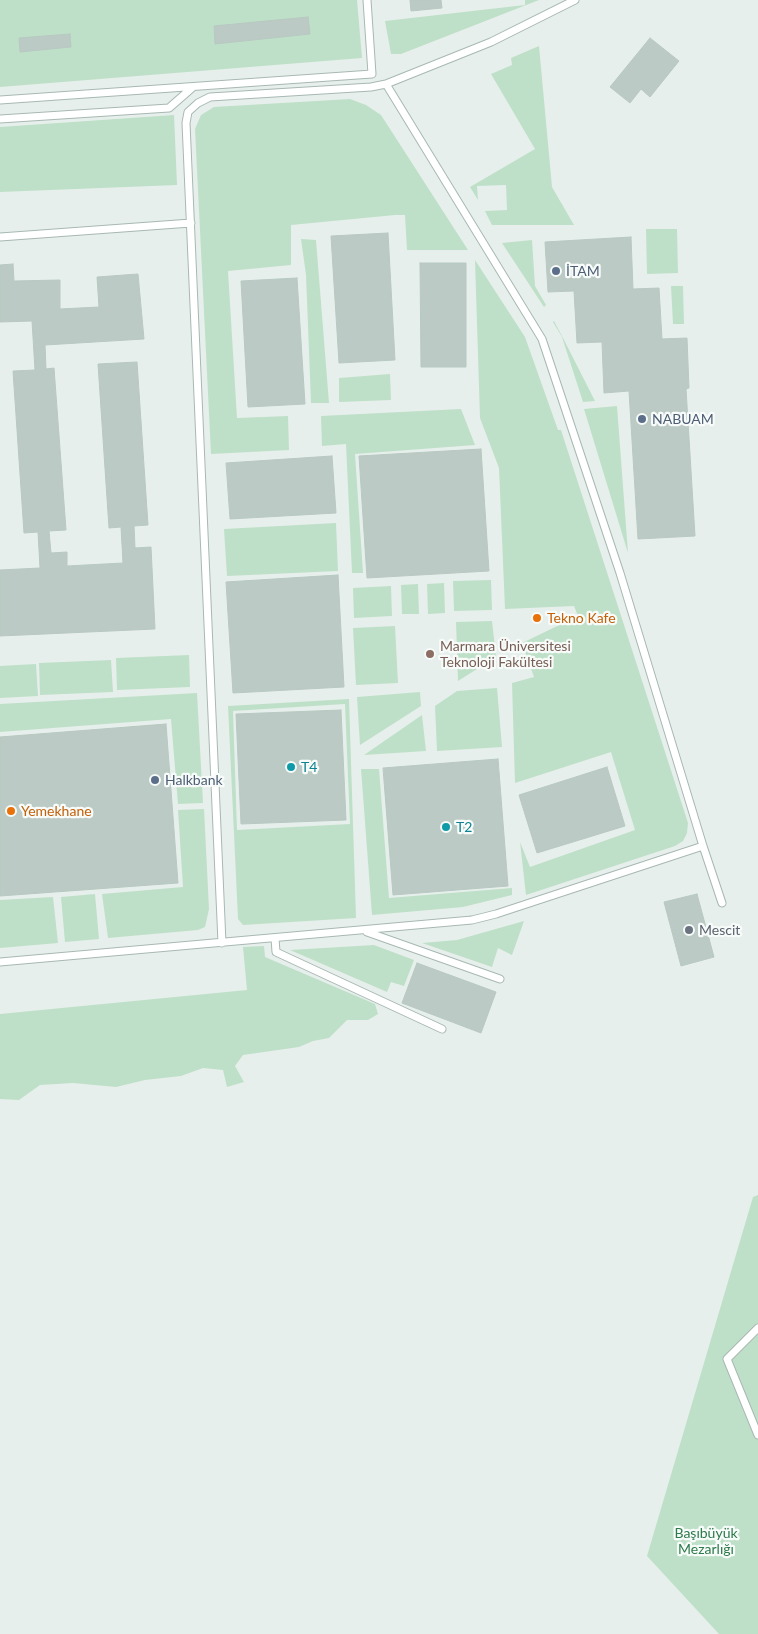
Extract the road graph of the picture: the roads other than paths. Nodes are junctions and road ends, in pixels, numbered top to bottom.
1 (367, 0) edge
2 (575, 0) edge
3 (386, 84) junction
4 (193, 87) junction
5 (0, 100) edge
6 (0, 119) edge
7 (190, 223) junction
8 (0, 238) edge
9 (703, 846) junction
10 (722, 903) dead end
11 (364, 931) junction
12 (275, 938) junction
13 (222, 943) junction
14 (0, 962) edge
15 (500, 979) dead end
16 (442, 1029) dead end
17 (758, 1328) edge
18 (758, 1436) edge

1 - 4 lane
2 - 3 lane
3 - 7 lane
3 - 9 lane
4 - 5 lane
4 - 6 lane
7 - 8 lane
7 - 13 lane
9 - 10 lane
9 - 11 lane
11 - 12 lane
11 - 15 lane
12 - 13 lane
12 - 16 lane
13 - 14 lane
17 - 18 lane

